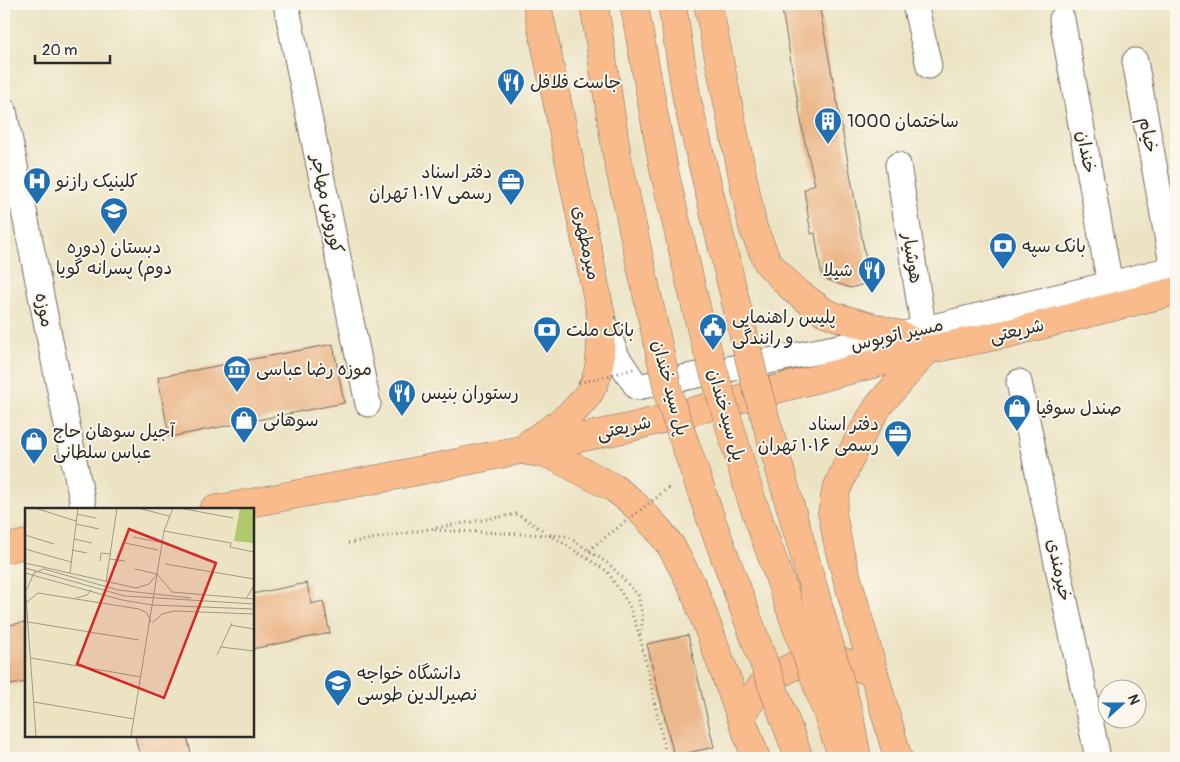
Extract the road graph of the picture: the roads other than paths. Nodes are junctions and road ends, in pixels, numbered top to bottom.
1 (286, 4) edge
2 (537, 4) edge
3 (594, 4) edge
4 (634, 4) edge
5 (672, 4) edge
6 (708, 4) edge
7 (915, 4) edge
8 (1062, 18) dead end
9 (1134, 61) dead end
10 (930, 66) dead end
11 (4, 111) edge
12 (898, 166) dead end
13 (1176, 278) edge
14 (1113, 296) junction
15 (601, 315) junction
16 (917, 338) junction
17 (1019, 382) dead end
18 (368, 404) dead end
19 (518, 450) junction
20 (84, 508) edge
21 (224, 508) edge
22 (25, 544) edge
23 (4, 549) edge
24 (874, 673) junction
25 (741, 714) junction
26 (756, 758) edge
27 (799, 758) edge
28 (843, 758) edge
29 (857, 758) edge
30 (898, 758) edge
31 (1098, 758) edge

1 - 18 street, کوروش مهاجر
2 - 15 main road, میرمطهری
3 - 27 main road, پل سید خندان, bridge
4 - 28 main road, پل سیدخندان, bridge
5 - 29 main road, bridge
6 - 16 main road
7 - 10 street
8 - 14 street, خندان
9 - 13 street, خیام
11 - 20 street, موزه
12 - 16 street, هوشیار
13 - 14 main road, شریعتی
14 - 16 main road, شریعتی
15 - 16 street, مسیر اتوبوس
15 - 19 main road, میرمطهری
16 - 19 main road, شریعتی
16 - 24 main road
17 - 31 street, خیرمندی
19 - 21 main road, شریعتی
19 - 25 main road
22 - 23 main road
24 - 25 main road
24 - 30 main road
25 - 26 main road

